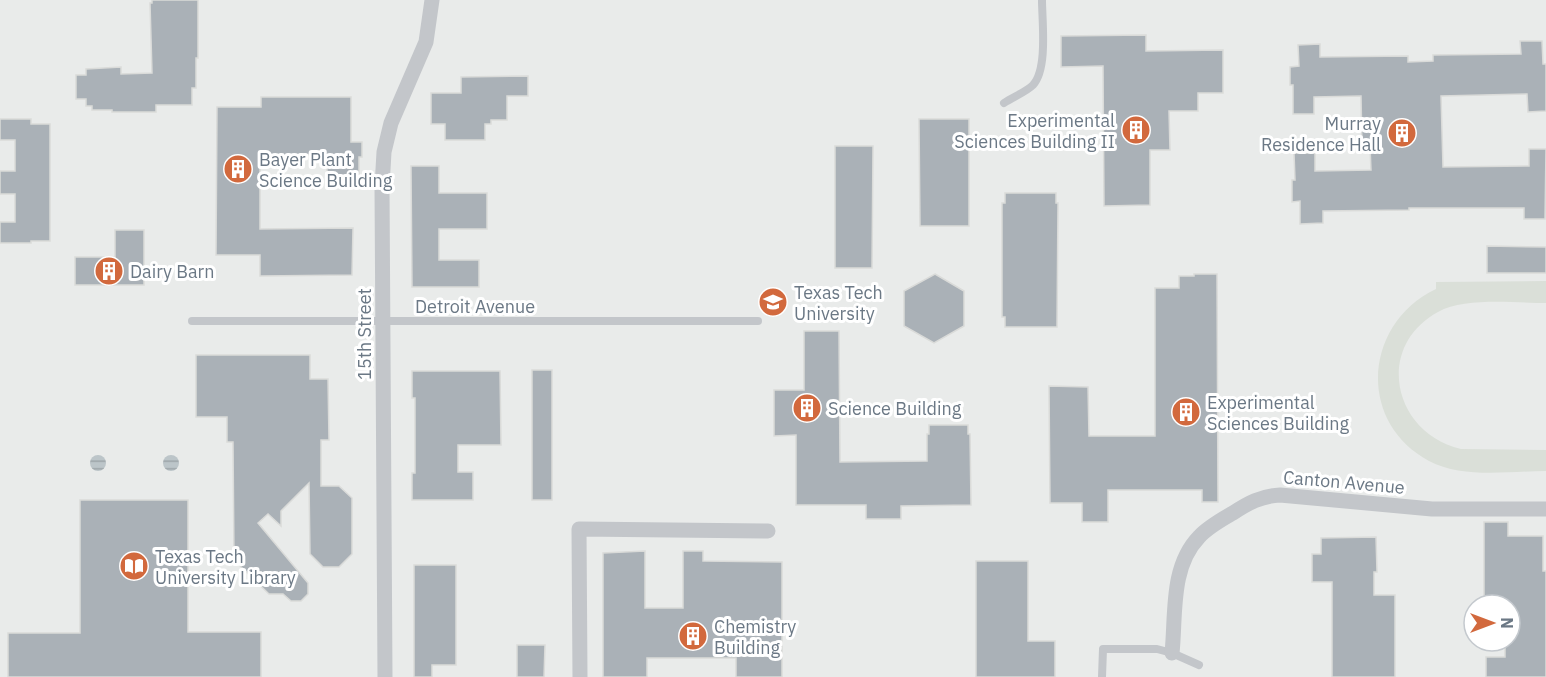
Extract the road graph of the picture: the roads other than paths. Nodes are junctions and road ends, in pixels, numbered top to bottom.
1 (432, 0) edge
2 (1042, 0) edge
3 (1004, 103) dead end
4 (192, 321) dead end
5 (383, 321) junction
6 (758, 321) dead end
7 (1546, 509) edge
8 (768, 531) dead end
9 (1172, 653) junction
10 (1199, 665) dead end
11 (386, 677) edge
12 (580, 677) edge
13 (1102, 677) edge

1 - 5 street, 15th Street
2 - 3 lane
4 - 5 lane, Detroit Avenue
5 - 6 lane, Detroit Avenue
5 - 11 street, 15th Street
7 - 9 street, Canton Avenue
8 - 12 street
9 - 10 lane
9 - 13 lane

